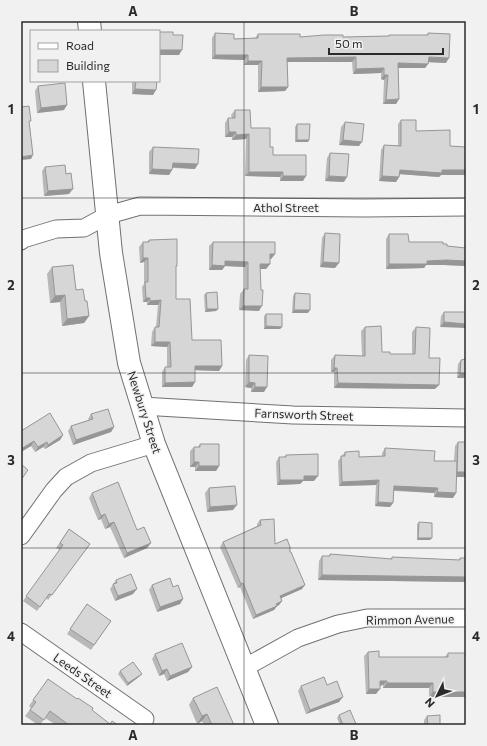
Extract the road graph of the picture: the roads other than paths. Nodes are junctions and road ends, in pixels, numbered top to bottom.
1 (94, 82) edge
2 (466, 207) edge
3 (108, 215) junction
4 (21, 241) edge
5 (142, 406) junction
6 (466, 418) edge
7 (154, 444) junction
8 (21, 536) edge
9 (466, 618) edge
10 (21, 632) edge
11 (244, 668) junction
12 (145, 719) dead end
13 (267, 725) edge

1 - 3 street, Newbury Street
2 - 3 street, Athol Street
3 - 4 street, Athol Street
3 - 5 street, Newbury Street
5 - 6 street, Farnsworth Street
5 - 7 street, Newbury Street
7 - 8 street
7 - 11 street, Newbury Street
9 - 11 street, Rimmon Avenue
10 - 12 street, Leeds Street
11 - 13 street, Newbury Street

